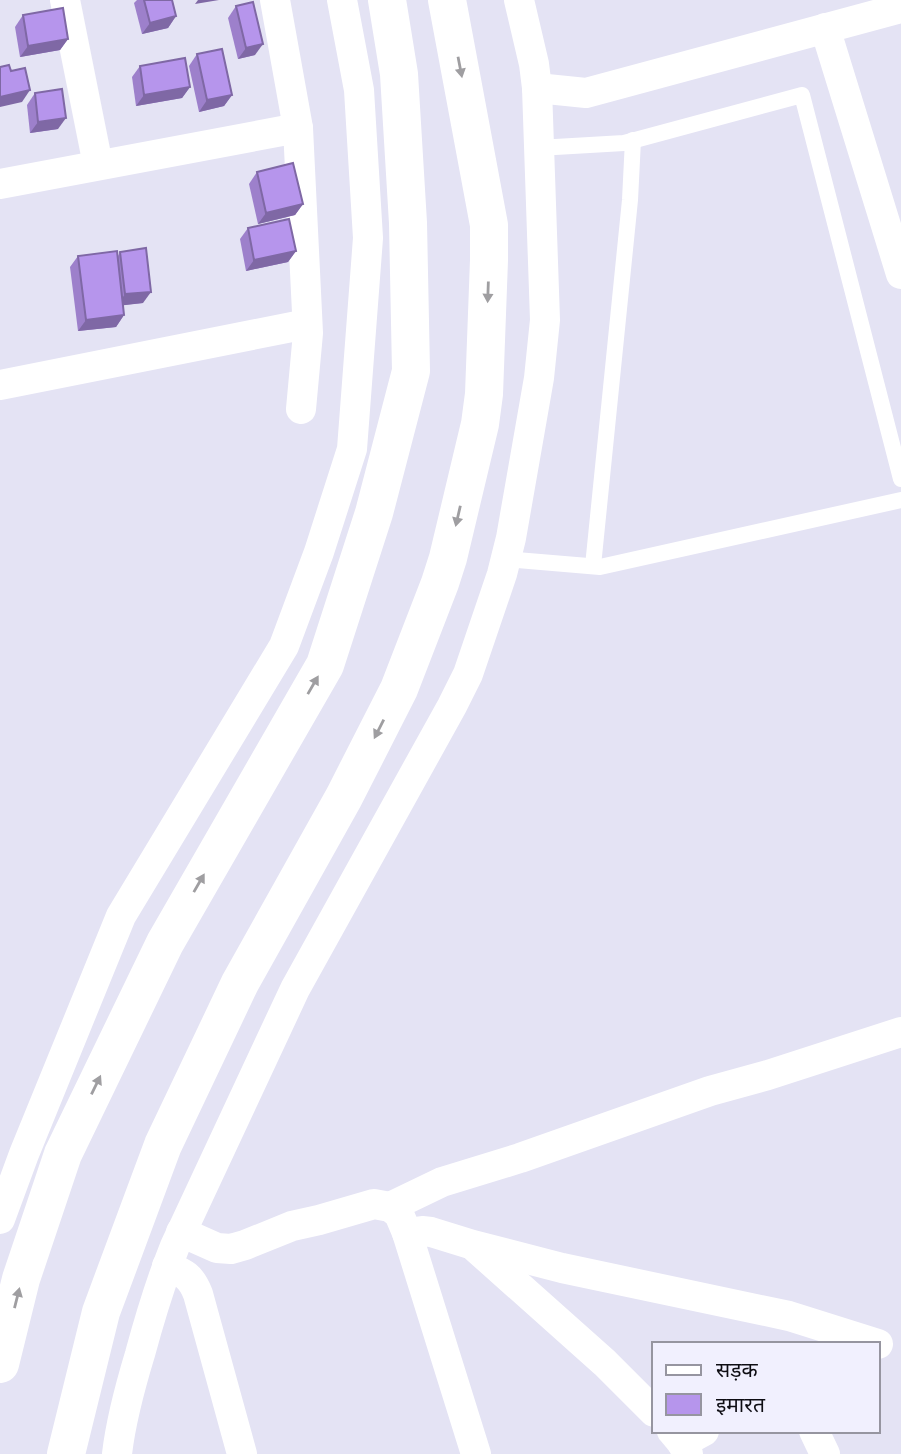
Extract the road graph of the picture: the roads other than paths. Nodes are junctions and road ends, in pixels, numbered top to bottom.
1 (65, 0) edge
2 (275, 0) edge
3 (342, 0) edge
4 (387, 0) edge
5 (447, 0) edge
6 (519, 0) edge
7 (901, 8) edge
8 (825, 27) junction
9 (537, 88) junction
10 (298, 128) junction
11 (632, 140) junction
12 (538, 148) junction
13 (98, 165) junction
14 (0, 184) edge
15 (901, 274) edge
16 (307, 324) junction
17 (0, 386) edge
18 (301, 409) dead end
19 (901, 479) edge
20 (901, 500) edge
21 (505, 559) junction
22 (593, 566) junction
23 (901, 1032) edge
24 (390, 1207) junction
25 (0, 1219) edge
26 (181, 1232) junction
27 (407, 1233) junction
28 (474, 1245) junction
29 (167, 1266) junction
30 (871, 1342) edge
31 (880, 1345) edge
32 (901, 1351) edge
33 (0, 1364) edge
34 (652, 1410) edge
35 (815, 1433) edge
36 (66, 1454) edge
37 (117, 1454) edge
38 (242, 1454) edge
39 (476, 1454) edge
40 (825, 1454) edge

1 - 13 street
2 - 10 street
3 - 25 street
33 -> 4 street
5 -> 36 street
6 - 9 street
7 - 8 street
8 - 9 street
8 - 15 street
9 - 12 street
10 - 13 street
10 - 16 street
11 - 12 lane
11 - 19 lane
11 - 22 lane
12 - 21 street
13 - 14 street
16 - 17 street
16 - 18 street
20 - 22 lane
21 - 22 lane
21 - 26 street
23 - 24 street
24 - 26 street
24 - 27 street
26 - 29 street
27 - 28 street
27 - 39 street
28 - 30 street
28 - 34 street
29 - 37 street
29 - 38 street
31 - 32 street
35 - 40 street

